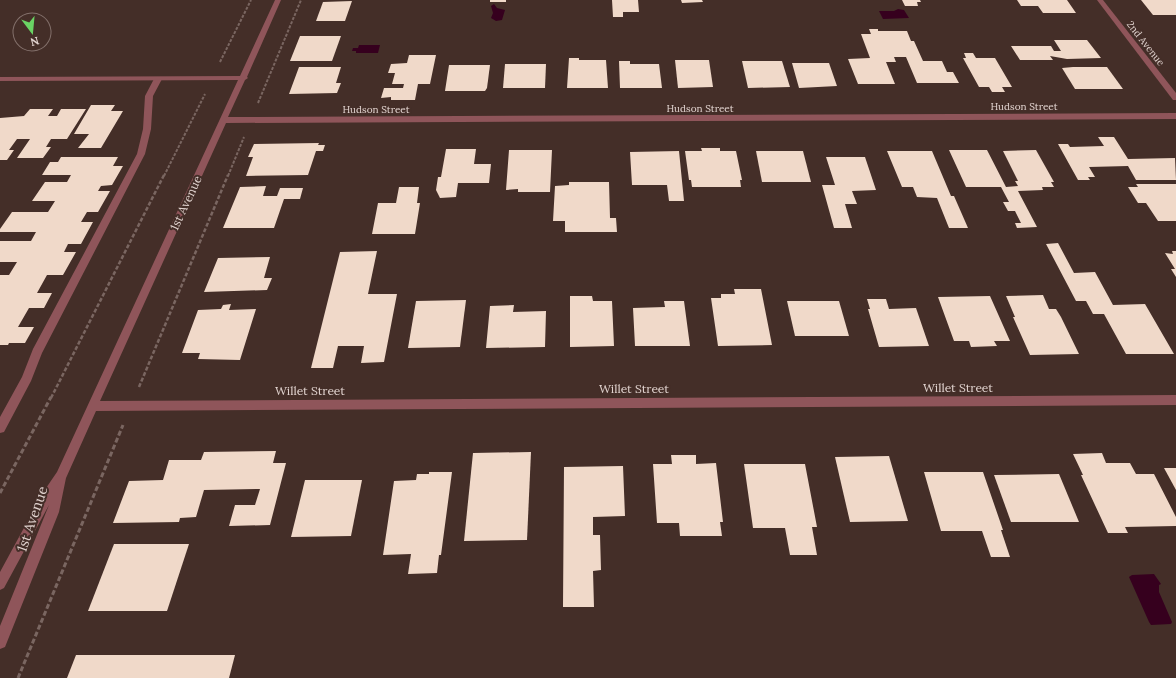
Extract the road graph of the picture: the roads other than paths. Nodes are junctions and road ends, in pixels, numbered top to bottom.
1 (278, 0) edge
2 (1100, 0) edge
3 (244, 78) junction
4 (0, 79) edge
5 (158, 79) junction
6 (1176, 98) edge
7 (1176, 116) edge
8 (224, 120) junction
9 (1176, 400) edge
10 (92, 406) junction
11 (0, 428) edge
12 (61, 476) junction
13 (0, 584) edge
14 (0, 642) edge

1 - 3 street, 1st Avenue
2 - 6 street, 2nd Avenue
3 - 5 street
3 - 8 street, 1st Avenue
4 - 5 street
5 - 11 street
7 - 8 street, Hudson Street
8 - 10 street, 1st Avenue
9 - 10 street, Willet Street
10 - 12 street, 1st Avenue
12 - 13 street, 1st Avenue
12 - 14 street, 1st Avenue

